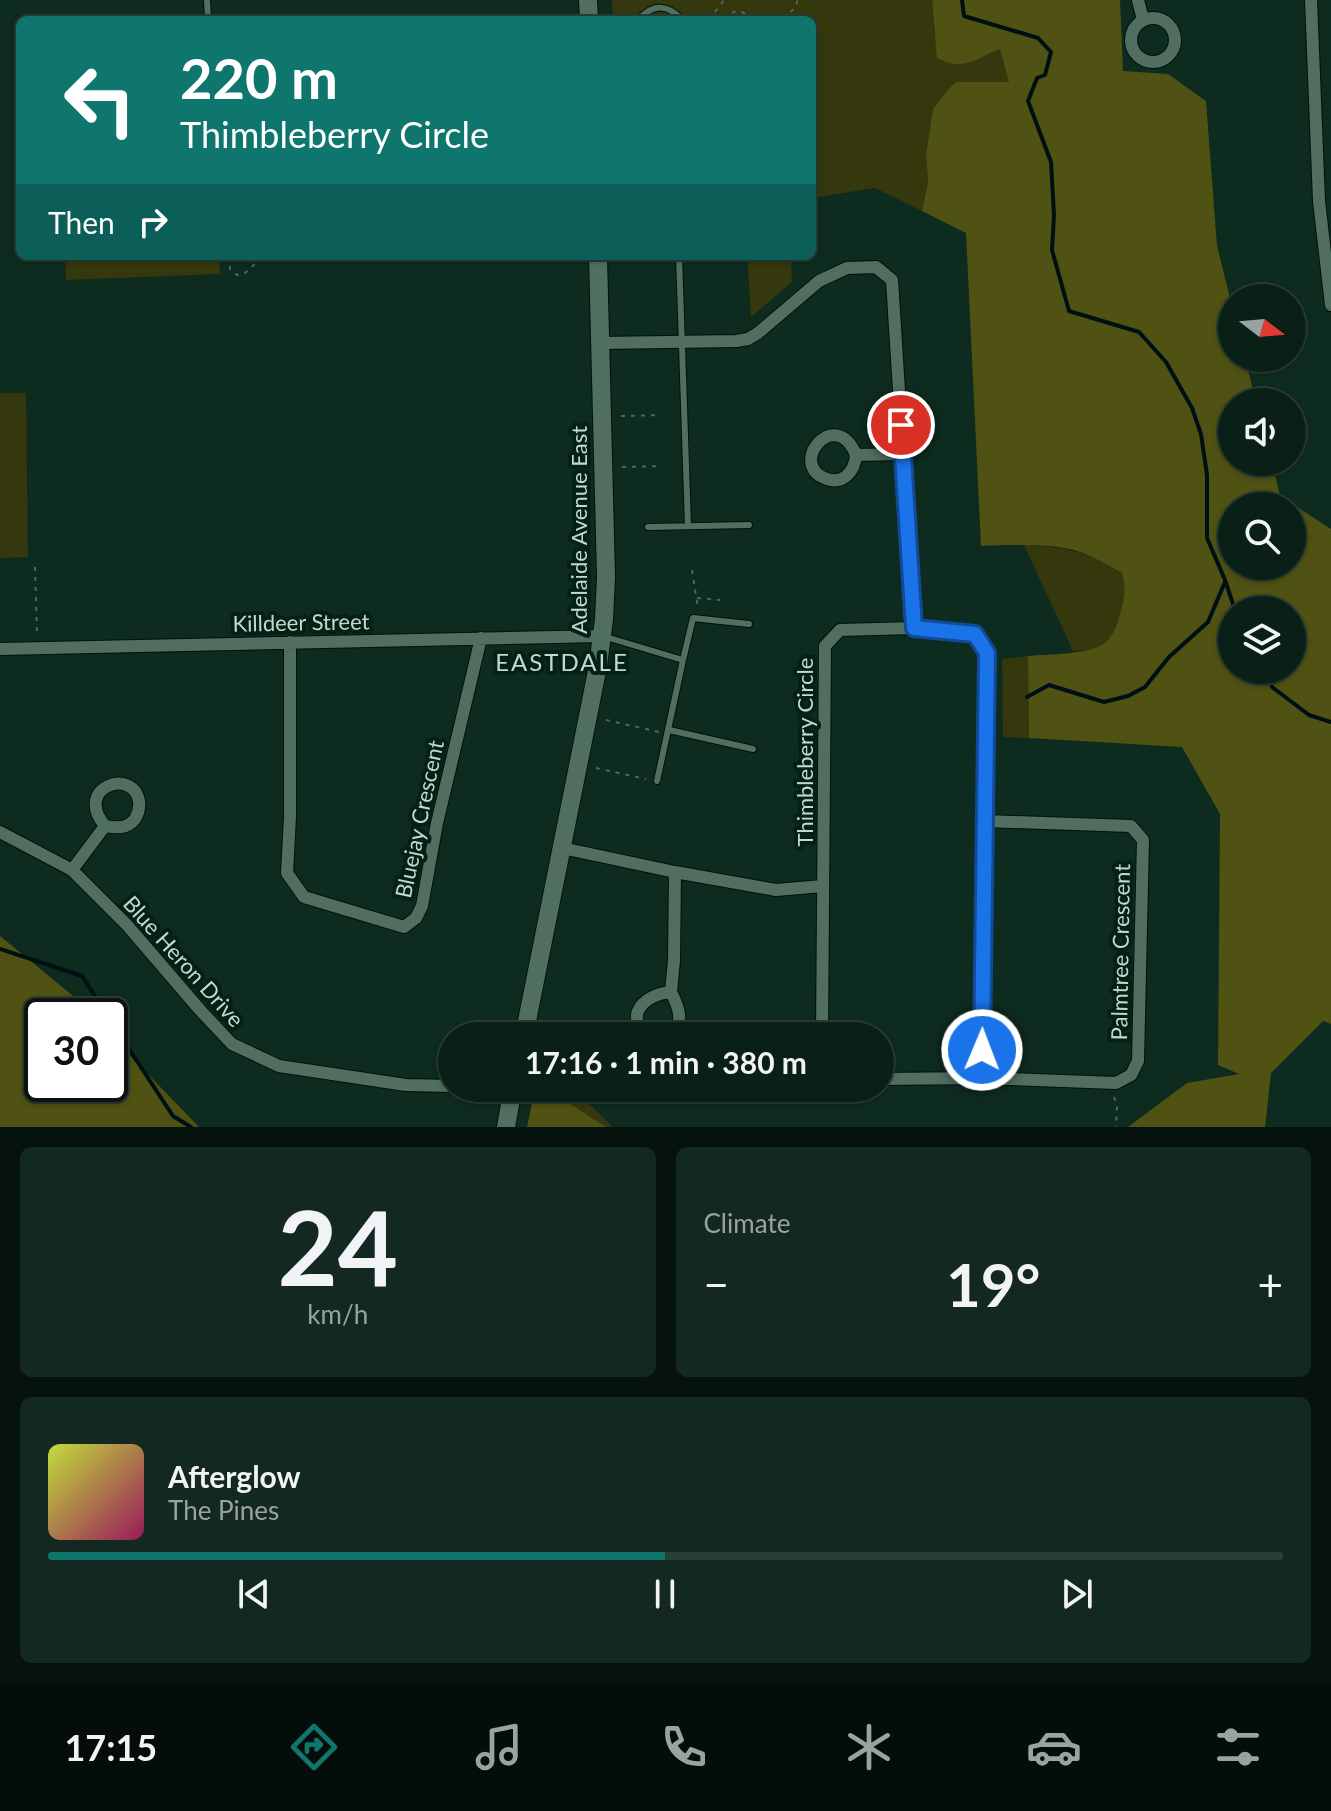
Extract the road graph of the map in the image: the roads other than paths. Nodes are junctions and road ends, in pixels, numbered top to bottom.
1 (1138, 0) edge
2 (1311, 0) edge
3 (642, 16) edge
4 (678, 16) edge
5 (1143, 20) dead end
6 (598, 260) edge
7 (679, 260) edge
8 (1331, 305) edge
9 (682, 342) junction
10 (600, 343) junction
11 (902, 454) junction
12 (856, 455) dead end
13 (749, 525) dead end
14 (688, 526) junction
15 (648, 527) dead end
16 (749, 624) dead end
17 (914, 628) junction
18 (602, 636) junction
19 (481, 638) junction
20 (290, 642) junction
21 (0, 649) edge
22 (683, 660) junction
23 (668, 732) junction
24 (753, 749) dead end
25 (657, 781) road end
26 (985, 821) junction
27 (105, 826) dead end
28 (0, 832) edge
29 (562, 848) junction
30 (72, 870) junction
31 (675, 872) junction
32 (823, 886) junction
33 (671, 992) junction
34 (527, 1022) edge
35 (637, 1022) edge
36 (679, 1022) edge
37 (822, 1022) edge
38 (981, 1078) junction
39 (894, 1079) edge
40 (438, 1086) edge
41 (511, 1102) edge
42 (506, 1127) edge

1 - 5 street
2 - 8 street
3 - 4 lane
6 - 10 main road, Adelaide Avenue East
7 - 9 lane
9 - 10 street
9 - 11 street
9 - 14 lane
10 - 18 main road, Adelaide Avenue East
11 - 12 street
11 - 17 street
13 - 14 lane
14 - 15 lane
16 - 22 lane
17 - 26 street, Thimbleberry Circle
17 - 32 street, Thimbleberry Circle
18 - 19 street, Killdeer Street
18 - 22 lane
18 - 29 main road, Adelaide Avenue East
19 - 20 street, Killdeer Street
19 - 20 street, Bluejay Crescent
20 - 21 street, Killdeer Street
22 - 23 lane
23 - 24 lane
23 - 25 lane
26 - 38 street, Thimbleberry Circle
26 - 38 street, Palmtree Crescent
27 - 30 street
28 - 30 street, Blue Heron Drive
29 - 31 street
29 - 34 main road, Adelaide Avenue East
30 - 40 street, Blue Heron Drive
31 - 32 street
31 - 33 street
32 - 37 street, Thimbleberry Circle
33 - 35 street
33 - 36 street
38 - 39 street
41 - 42 main road

